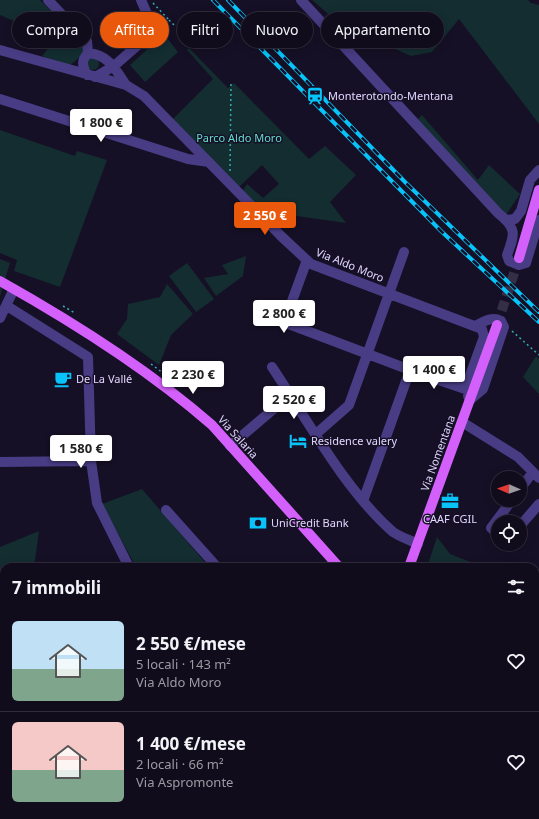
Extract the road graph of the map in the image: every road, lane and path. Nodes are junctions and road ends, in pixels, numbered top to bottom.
1 (48, 0) edge
2 (141, 0) edge
3 (301, 0) edge
4 (169, 20) dead end
5 (174, 25) dead end
6 (0, 50) edge
7 (86, 56) junction
8 (114, 66) junction
9 (64, 69) junction
10 (91, 76) junction
11 (231, 82) dead end
12 (126, 85) junction
13 (0, 99) edge
14 (209, 162) junction
15 (539, 170) edge
16 (225, 179) junction
17 (539, 190) edge
18 (507, 220) junction
19 (539, 220) edge
20 (404, 252) dead end
21 (307, 260) junction
22 (522, 261) junction
23 (0, 281) edge
24 (14, 289) junction
25 (390, 294) junction
26 (7, 306) junction
27 (0, 318) edge
28 (501, 325) junction
29 (474, 326) junction
30 (368, 354) junction
31 (539, 354) edge
32 (272, 367) dead end
33 (410, 370) junction
34 (466, 389) junction
35 (290, 395) junction
36 (470, 400) junction
37 (462, 422) junction
38 (316, 434) junction
39 (230, 446) junction
40 (91, 461) junction
41 (0, 462) edge
42 (536, 475) edge
43 (527, 483) edge
44 (363, 501) junction
45 (539, 504) edge
46 (166, 510) dead end
47 (527, 518) edge
48 (418, 544) junction
49 (127, 563) edge
50 (213, 563) edge
51 (335, 563) edge
52 (411, 563) edge

1 - 7 street
2 - 8 street
3 - 18 street
4 - 5 path
6 - 9 street, Via Aldo Moro
7 - 8 street
7 - 9 street
7 - 10 street
8 - 10 street
8 - 12 street
9 - 10 street, Via Aldo Moro
10 - 12 street, Via Aldo Moro
11 - 16 path
12 - 14 street, Via Aldo Moro
13 - 14 street
14 - 16 street, Via Aldo Moro
15 - 18 street
16 - 21 street, Via Aldo Moro
17 - 22 main road
18 - 22 street
19 - 22 street
20 - 25 street
21 - 25 street, Via Aldo Moro
21 - 30 street
23 - 24 main road, Via Salaria
24 - 26 street
24 - 39 main road, Via Salaria
25 - 29 street, Via Aldo Moro
25 - 30 street
26 - 27 street
26 - 40 street
28 - 29 street
28 - 31 path
28 - 36 main road, Via Nomentana
29 - 34 street
30 - 33 street
30 - 38 street
32 - 35 street
33 - 34 street
33 - 44 street
34 - 36 street
35 - 38 street
35 - 39 street
36 - 37 main road, Via Nomentana
37 - 42 street
37 - 48 main road, Via Nomentana
38 - 44 street
39 - 51 main road, Via Salaria
40 - 41 street
40 - 49 street
42 - 43 street
44 - 48 street
45 - 47 street
46 - 50 street
48 - 52 main road, Via Nomentana

